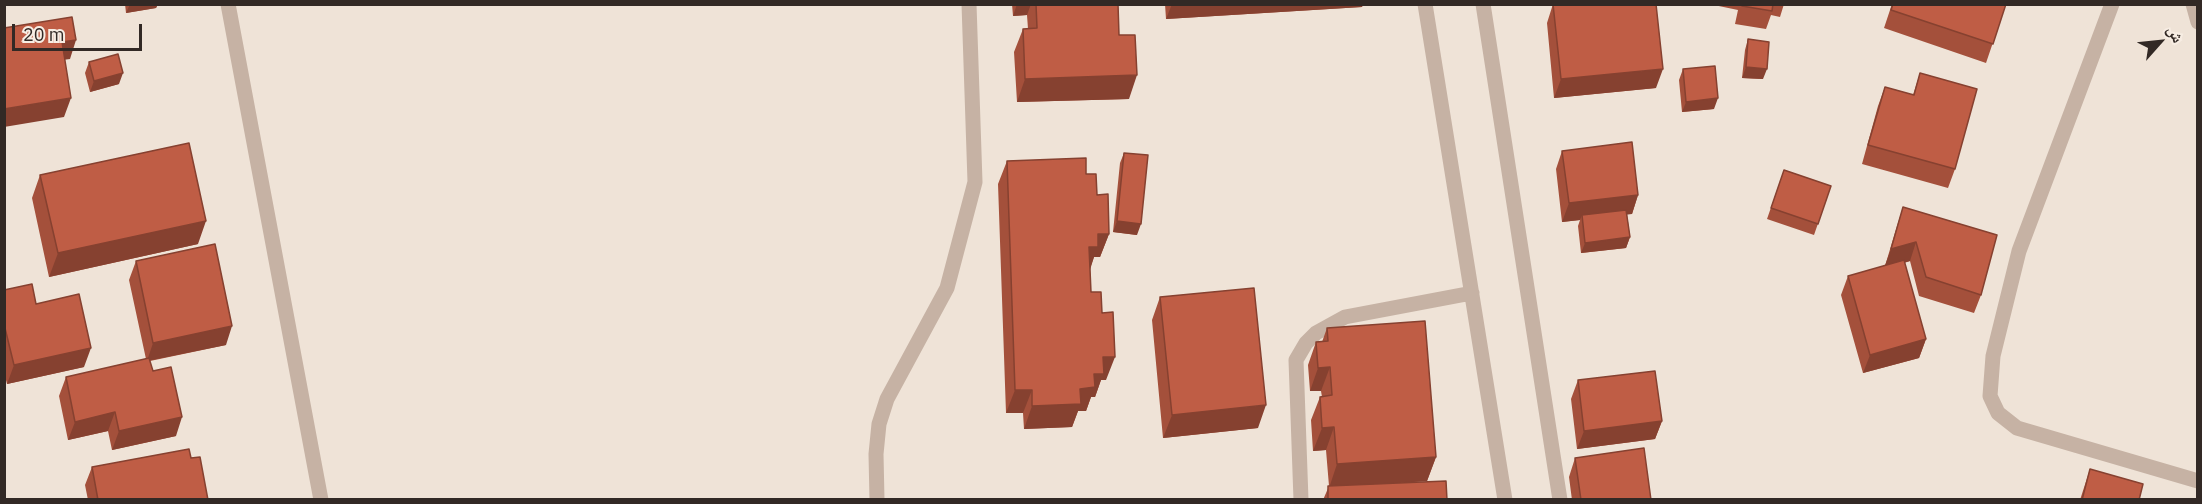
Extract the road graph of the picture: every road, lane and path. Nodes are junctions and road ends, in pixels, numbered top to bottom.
1 (228, 4) edge
2 (969, 4) edge
3 (1425, 4) edge
4 (1483, 4) edge
5 (2112, 4) edge
6 (2193, 4) edge
7 (2198, 22) edge
8 (1472, 293) junction
9 (2198, 481) edge
10 (321, 500) edge
11 (878, 500) edge
12 (1301, 500) edge
13 (1505, 500) edge
14 (1560, 500) edge

1 - 10 street
2 - 11 street
3 - 8 street
4 - 14 street
5 - 9 street
6 - 7 street
8 - 12 street
8 - 13 street

